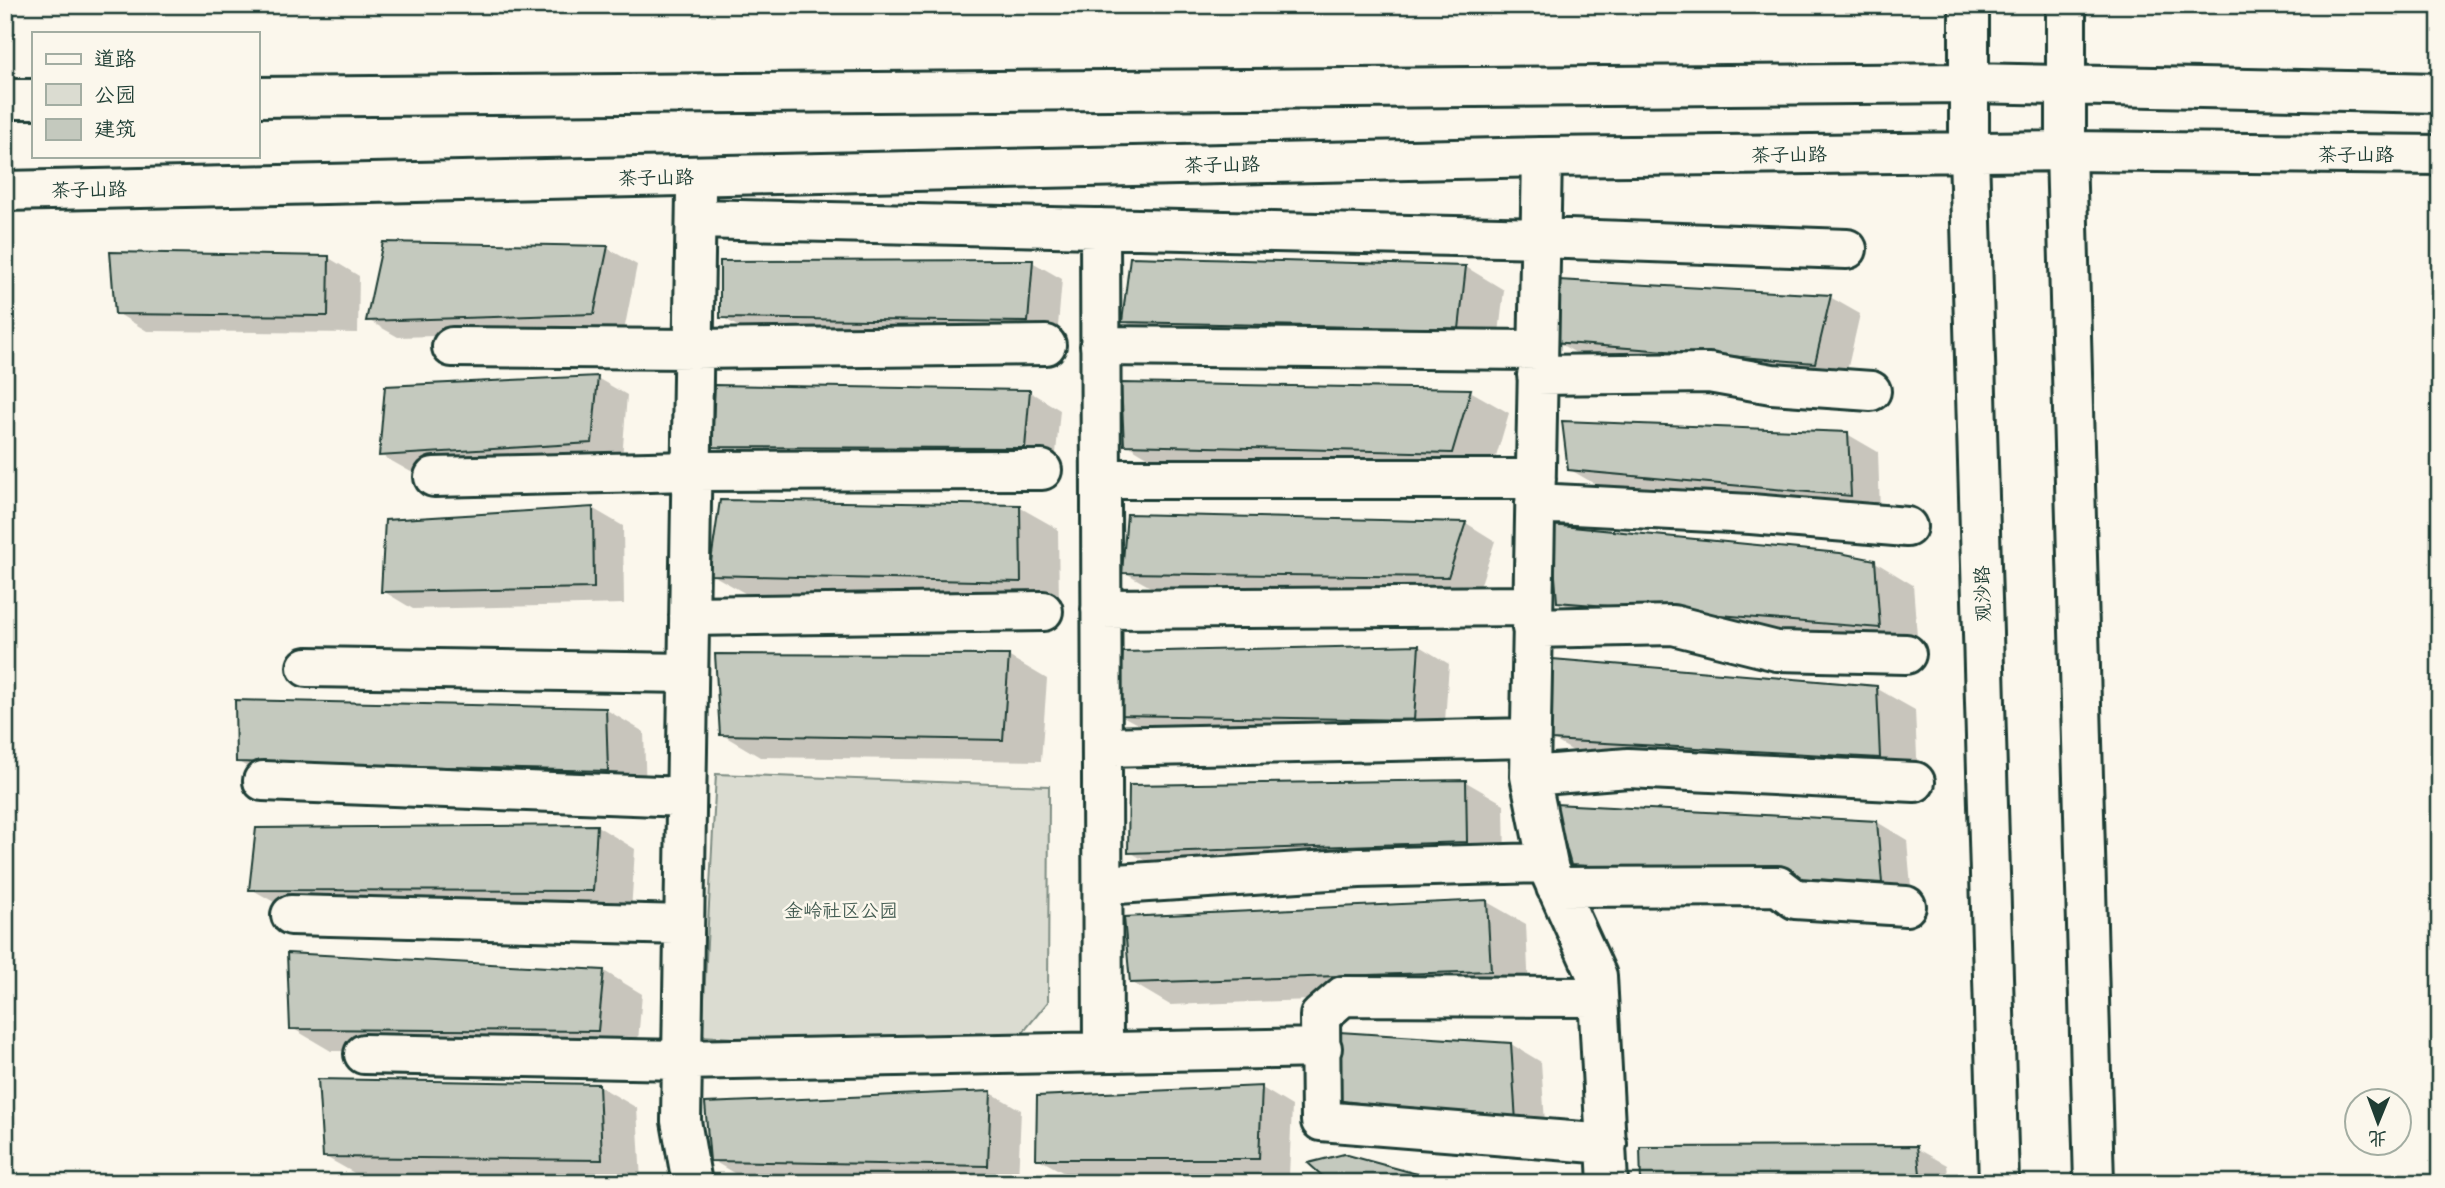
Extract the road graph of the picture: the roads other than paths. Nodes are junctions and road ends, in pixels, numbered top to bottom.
1 (1969, 5) edge
2 (2066, 5) edge
3 (1969, 83) junction
4 (2067, 84) junction
5 (2440, 93) edge
6 (259, 97) edge
7 (5, 99) edge
8 (32, 99) edge
9 (2066, 151) junction
10 (1969, 153) junction
11 (2440, 155) edge
12 (1542, 157) junction
13 (697, 176) junction
14 (5, 191) edge
15 (696, 219) junction
16 (1100, 228) junction
17 (1540, 238) junction
18 (1847, 248) dead end
19 (1046, 345) dead end
20 (1100, 346) junction
21 (452, 347) dead end
22 (694, 349) junction
23 (1538, 363) junction
24 (1871, 391) dead end
25 (1042, 470) dead end
26 (691, 471) junction
27 (434, 477) dead end
28 (1101, 479) junction
29 (1535, 491) junction
30 (1907, 527) dead end
31 (1101, 609) junction
32 (1043, 611) dead end
33 (689, 615) junction
34 (1533, 617) junction
35 (1906, 654) dead end
36 (307, 667) dead end
37 (688, 673) junction
38 (1531, 737) junction
39 (1102, 747) junction
40 (1530, 776) junction
41 (263, 780) dead end
42 (1915, 782) dead end
43 (686, 797) junction
44 (1551, 875) junction
45 (1103, 885) junction
46 (1906, 906) dead end
47 (291, 915) dead end
48 (684, 925) junction
49 (1598, 998) junction
50 (1322, 1048) junction
51 (1103, 1052) junction
52 (363, 1054) dead end
53 (682, 1060) junction
54 (1607, 1144) junction
55 (692, 1183) edge
56 (1608, 1183) edge
57 (1999, 1183) edge
58 (2094, 1183) edge

1 - 3 street, 观沙路
2 - 4 street
3 - 4 street
3 - 6 street
3 - 10 street, 观沙路
4 - 5 street
4 - 9 street
7 - 8 street
9 - 10 street, 茶子山路
9 - 11 street, 茶子山路
9 - 58 street
10 - 12 street, 茶子山路
10 - 57 street, 观沙路
12 - 13 street, 茶子山路
12 - 17 street
13 - 14 street, 茶子山路
13 - 15 street
15 - 16 street
15 - 22 street
16 - 17 street
16 - 20 street
17 - 18 street
17 - 23 street
19 - 22 street
20 - 23 street
20 - 28 street
21 - 22 street
22 - 26 street
23 - 24 street
23 - 29 street
25 - 26 street
26 - 27 street
26 - 33 street
28 - 29 street
28 - 31 street
29 - 30 street
29 - 34 street
31 - 34 street
31 - 39 street
32 - 33 street
33 - 37 street
34 - 35 street
34 - 38 street
36 - 37 street
37 - 43 street
38 - 39 street
38 - 40 street
39 - 45 street
40 - 42 street
40 - 44 street
41 - 43 street
43 - 48 street
44 - 45 street
44 - 46 street
44 - 49 street
45 - 51 street
47 - 48 street
48 - 53 street
49 - 50 street
49 - 54 street
50 - 51 street
50 - 54 street
51 - 53 street
52 - 53 street
53 - 55 street
54 - 56 street

